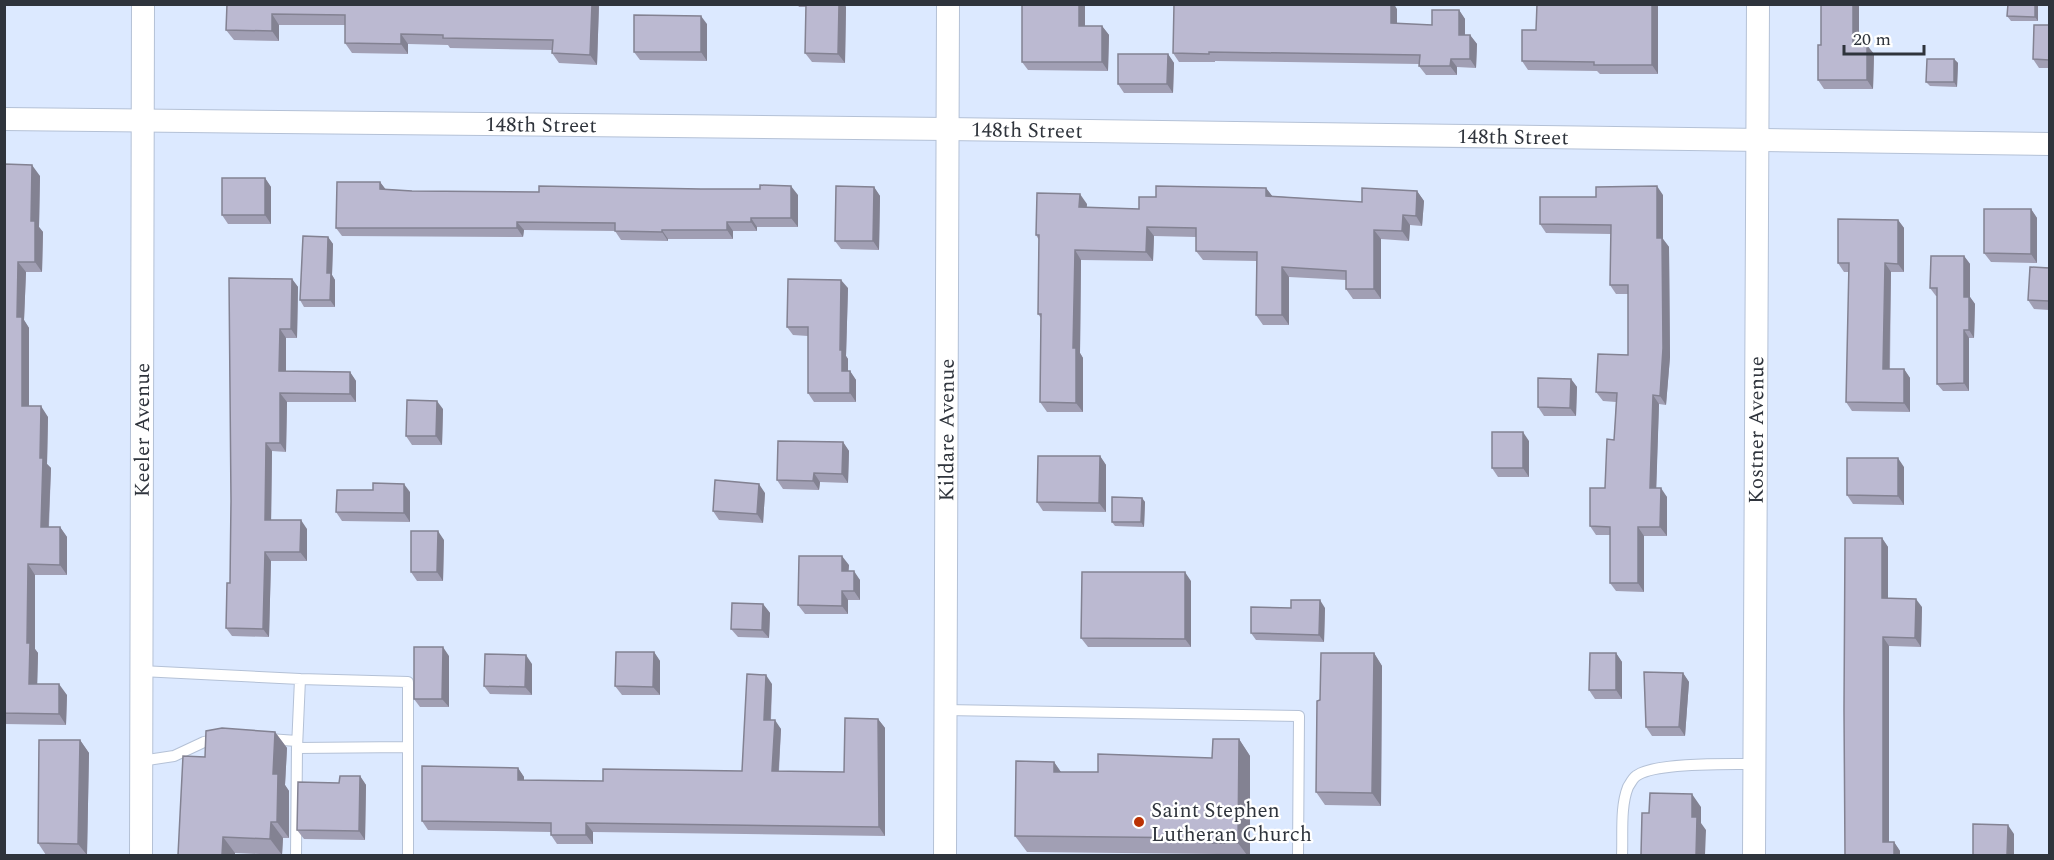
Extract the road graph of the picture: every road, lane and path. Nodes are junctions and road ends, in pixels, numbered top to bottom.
1 (143, 4) edge
2 (948, 4) edge
3 (1758, 4) edge
4 (4, 119) edge
5 (142, 122) junction
6 (947, 129) junction
7 (1758, 140) junction
8 (2049, 144) edge
9 (141, 671) junction
10 (300, 679) junction
11 (945, 710) junction
12 (233, 737) edge
13 (254, 738) edge
14 (297, 745) junction
15 (408, 747) junction
16 (141, 761) junction
17 (1755, 764) junction
18 (141, 855) edge
19 (296, 855) edge
20 (408, 855) edge
21 (945, 855) edge
22 (1298, 855) edge
23 (1622, 855) edge
24 (1754, 855) edge

1 - 5 street, Keeler Avenue
2 - 6 street, Kildare Avenue
3 - 7 street, Kostner Avenue
4 - 5 street, 148th Street
5 - 6 street, 148th Street
5 - 9 street, Keeler Avenue
6 - 7 street, 148th Street
6 - 11 street, Kildare Avenue
7 - 8 street, 148th Street
7 - 17 street, Kostner Avenue
9 - 10 lane
9 - 16 street, Keeler Avenue
10 - 14 lane
10 - 15 lane
11 - 21 street, Kildare Avenue
11 - 22 lane
12 - 16 lane
13 - 14 lane
14 - 15 lane
14 - 19 lane
15 - 20 lane
16 - 18 street, Keeler Avenue
17 - 23 lane
17 - 24 street, Kostner Avenue

